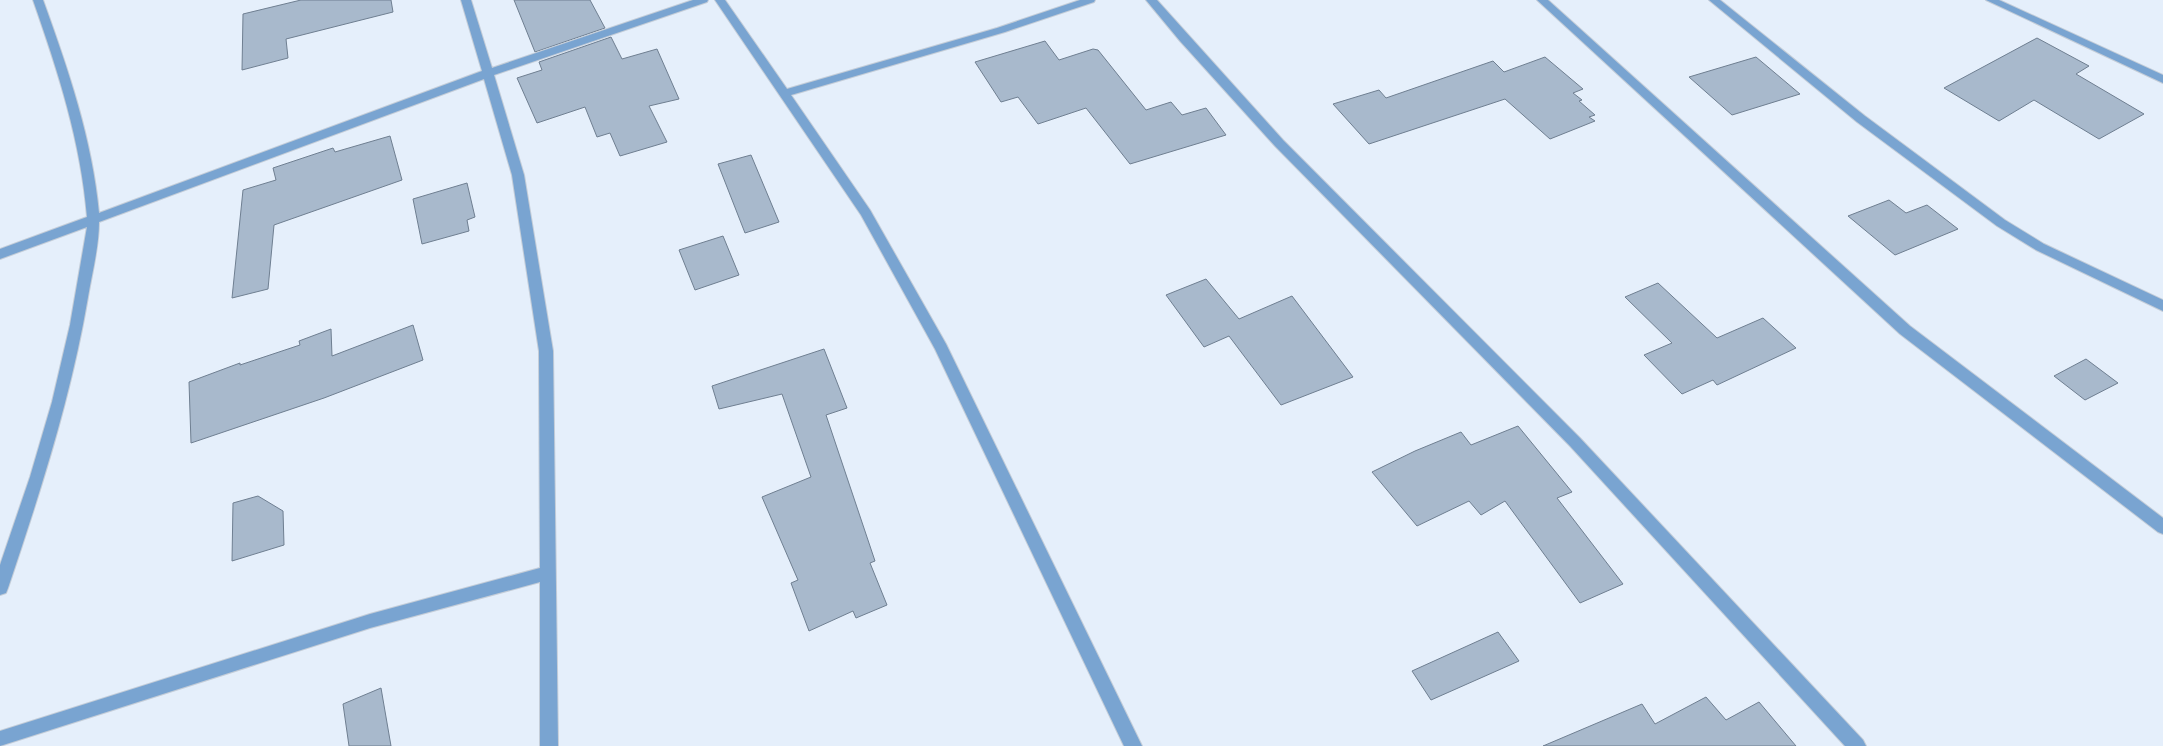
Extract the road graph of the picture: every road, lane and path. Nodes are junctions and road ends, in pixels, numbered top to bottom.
1 (38, 0) edge
2 (466, 0) edge
3 (703, 0) edge
4 (720, 0) edge
5 (1090, 0) edge
6 (1151, 0) edge
7 (1542, 0) edge
8 (1714, 0) edge
9 (1991, 0) edge
10 (488, 73) junction
11 (2163, 79) edge
12 (785, 94) junction
13 (93, 221) junction
14 (0, 254) edge
15 (2163, 306) edge
16 (2163, 526) edge
17 (547, 573) junction
18 (0, 588) edge
19 (0, 739) edge
20 (549, 746) edge
21 (1133, 746) edge
22 (1857, 746) edge

1 - 13 street
2 - 10 street
3 - 10 street
4 - 12 street
5 - 12 street
6 - 22 street
7 - 16 street
8 - 15 street
9 - 11 street
10 - 13 street
10 - 17 street
12 - 21 street
13 - 14 street
13 - 18 street
17 - 19 street
17 - 20 street

